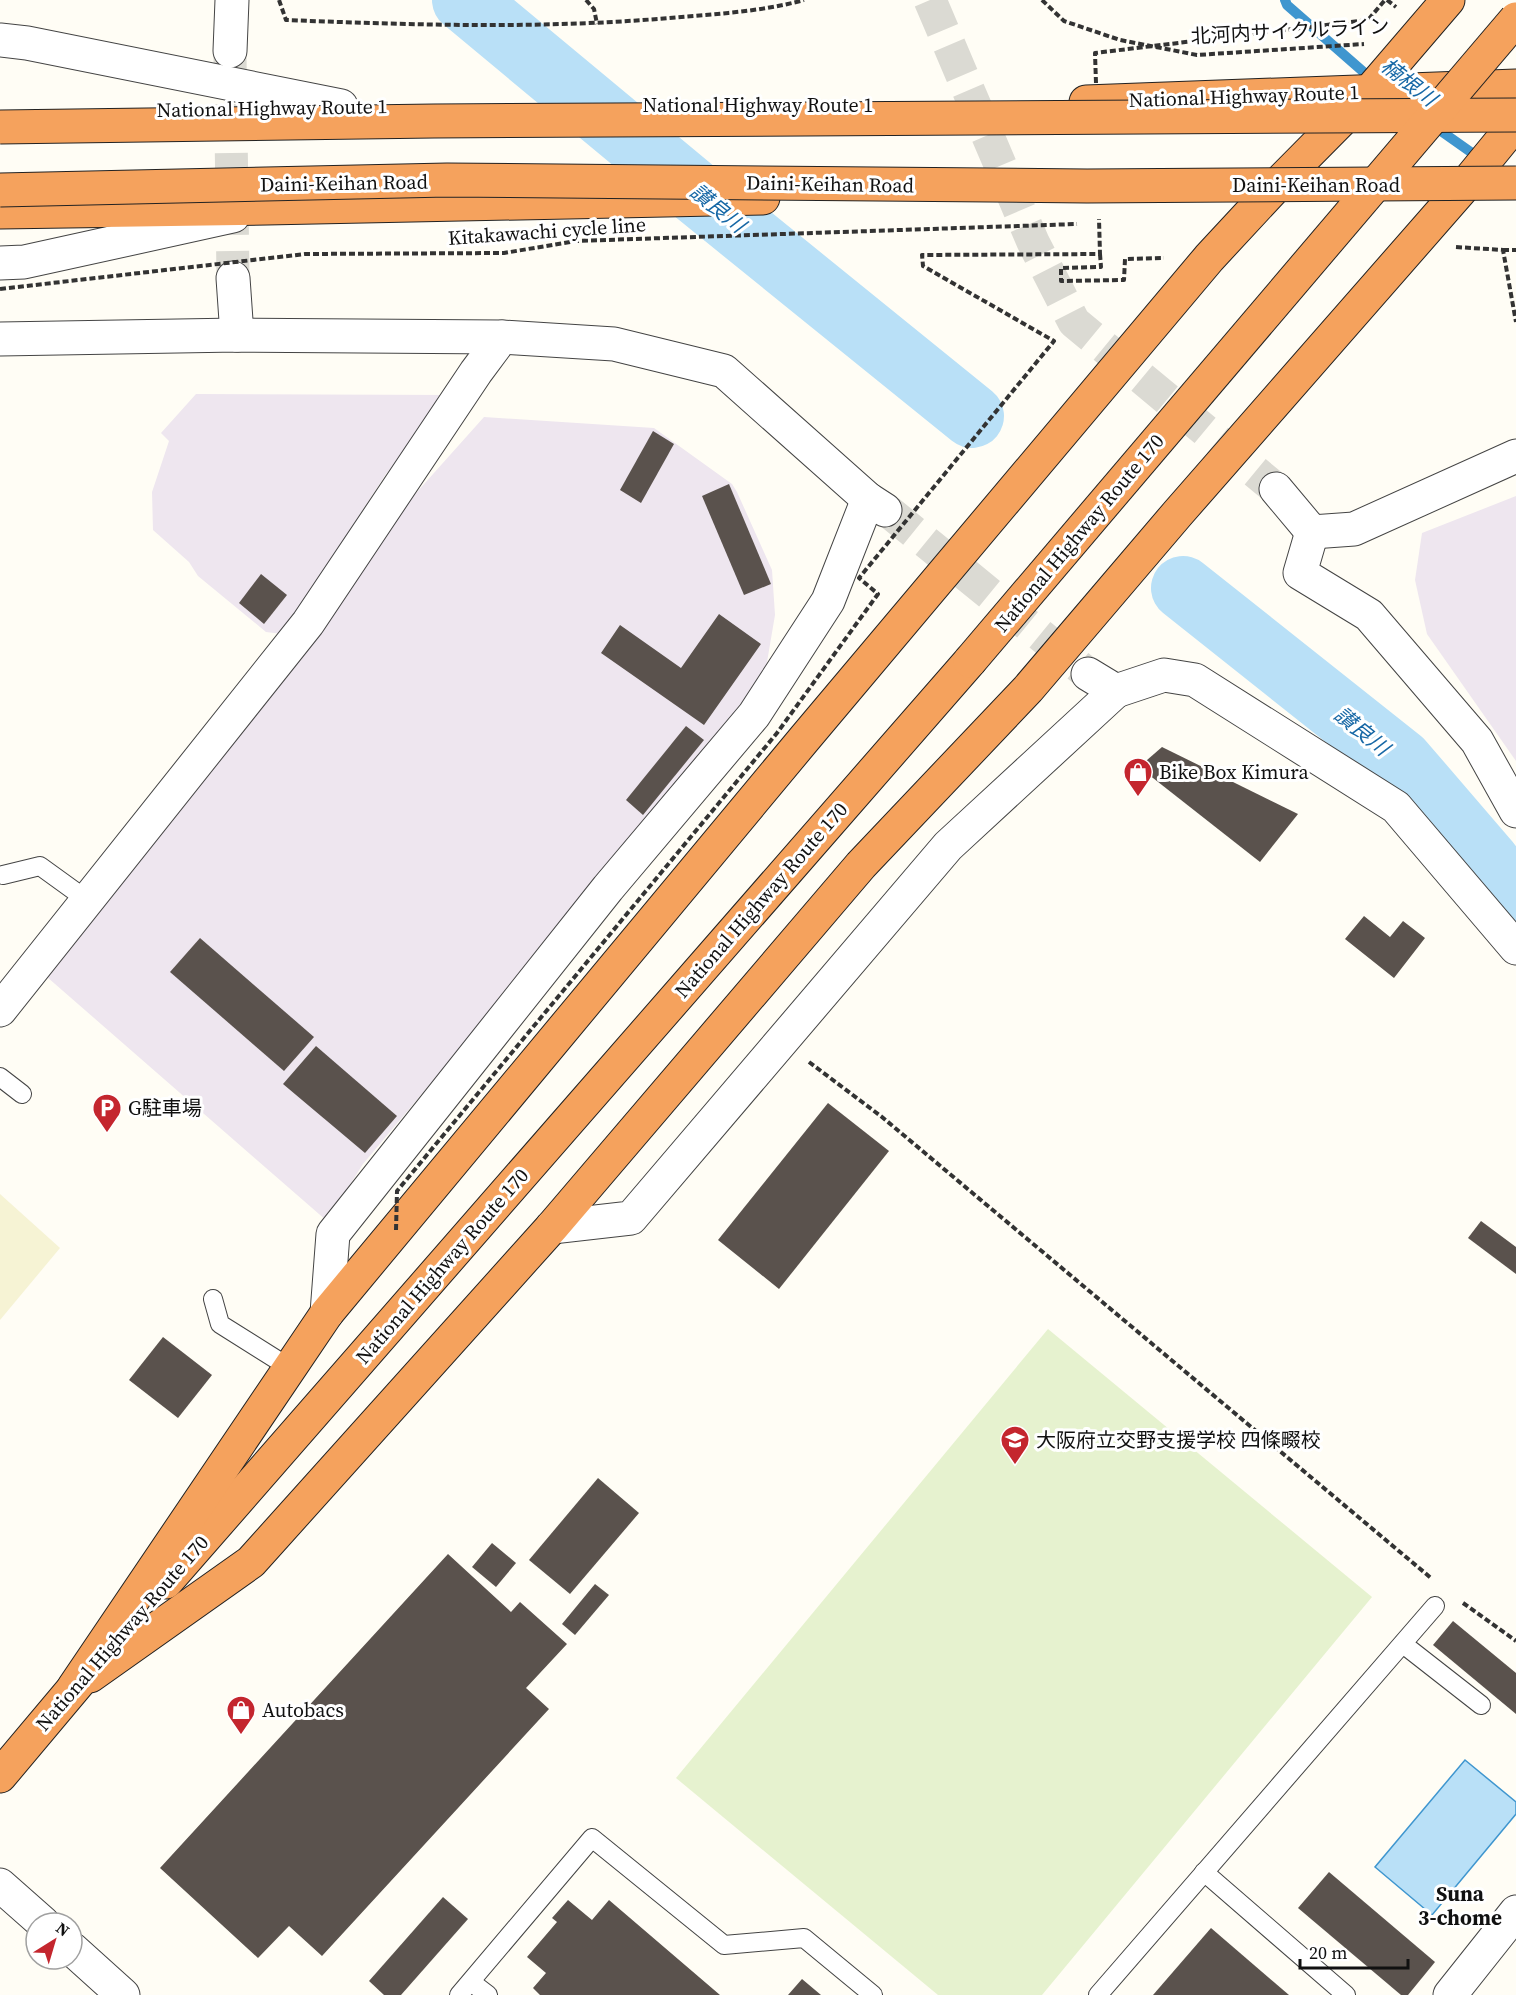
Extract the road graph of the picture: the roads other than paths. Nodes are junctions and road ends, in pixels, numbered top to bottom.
1 (232, 0) edge
2 (1448, 0) edge
3 (1516, 19) edge
4 (0, 40) edge
5 (230, 51) tunnel mouth
6 (1516, 86) edge
7 (1370, 91) junction
8 (341, 106) junction
9 (0, 112) edge
10 (1516, 115) edge
11 (1516, 123) edge
12 (0, 127) edge
13 (1466, 184) junction
14 (1516, 184) edge
15 (1274, 188) junction
16 (0, 190) edge
17 (267, 208) junction
18 (0, 212) edge
19 (0, 263) edge
20 (233, 278) tunnel mouth
21 (237, 335) junction
22 (502, 338) junction
23 (0, 339) edge
24 (1516, 456) edge
25 (1276, 489) tunnel mouth
26 (1312, 532) junction
27 (1088, 675) tunnel mouth
28 (1116, 691) junction
29 (1516, 811) edge
30 (3, 875) dead end
31 (87, 900) junction
32 (1516, 948) edge
33 (0, 1010) edge
34 (0, 1077) edge
35 (22, 1094) dead end
36 (552, 1227) junction
37 (213, 1299) dead end
38 (327, 1314) junction
39 (290, 1368) junction
40 (1435, 1606) dead end
41 (1403, 1644) junction
42 (74, 1687) junction
43 (1482, 1705) dead end
44 (0, 1776) edge
45 (1204, 1872) junction
46 (0, 1885) edge
47 (29, 1911) edge
48 (1516, 1912) edge
49 (84, 1960) edge
50 (465, 1988) edge
51 (123, 1995) edge
52 (488, 1995) edge
53 (873, 1995) edge
54 (1098, 1995) edge
55 (1346, 1995) edge
56 (1450, 1995) edge

1 - 5 street
2 - 7 highway
3 - 42 highway, National Highway Route 170, bridge
4 - 8 street
6 - 7 highway, National Highway Route 1
7 - 8 highway, National Highway Route 1
7 - 15 highway
8 - 9 highway, National Highway Route 1
10 - 12 highway, bridge
11 - 13 highway
13 - 14 highway
13 - 15 highway
13 - 36 highway
14 - 16 highway, Daini-Keihan Road, bridge
15 - 17 highway
15 - 38 highway
17 - 18 highway
17 - 19 street
20 - 21 street
21 - 22 street
21 - 23 street
22 - 31 street
22 - 38 street
24 - 26 street
25 - 26 street
26 - 29 street
27 - 28 street
28 - 32 street
28 - 36 street
30 - 31 lane
31 - 33 street
34 - 35 lane
36 - 42 highway
37 - 39 lane
38 - 39 highway
39 - 42 highway
40 - 41 lane
41 - 43 lane
41 - 45 lane
42 - 44 highway, National Highway Route 170
45 - 54 lane
45 - 55 lane
46 - 47 street
48 - 56 street
49 - 51 street
50 - 52 lane
50 - 53 lane

